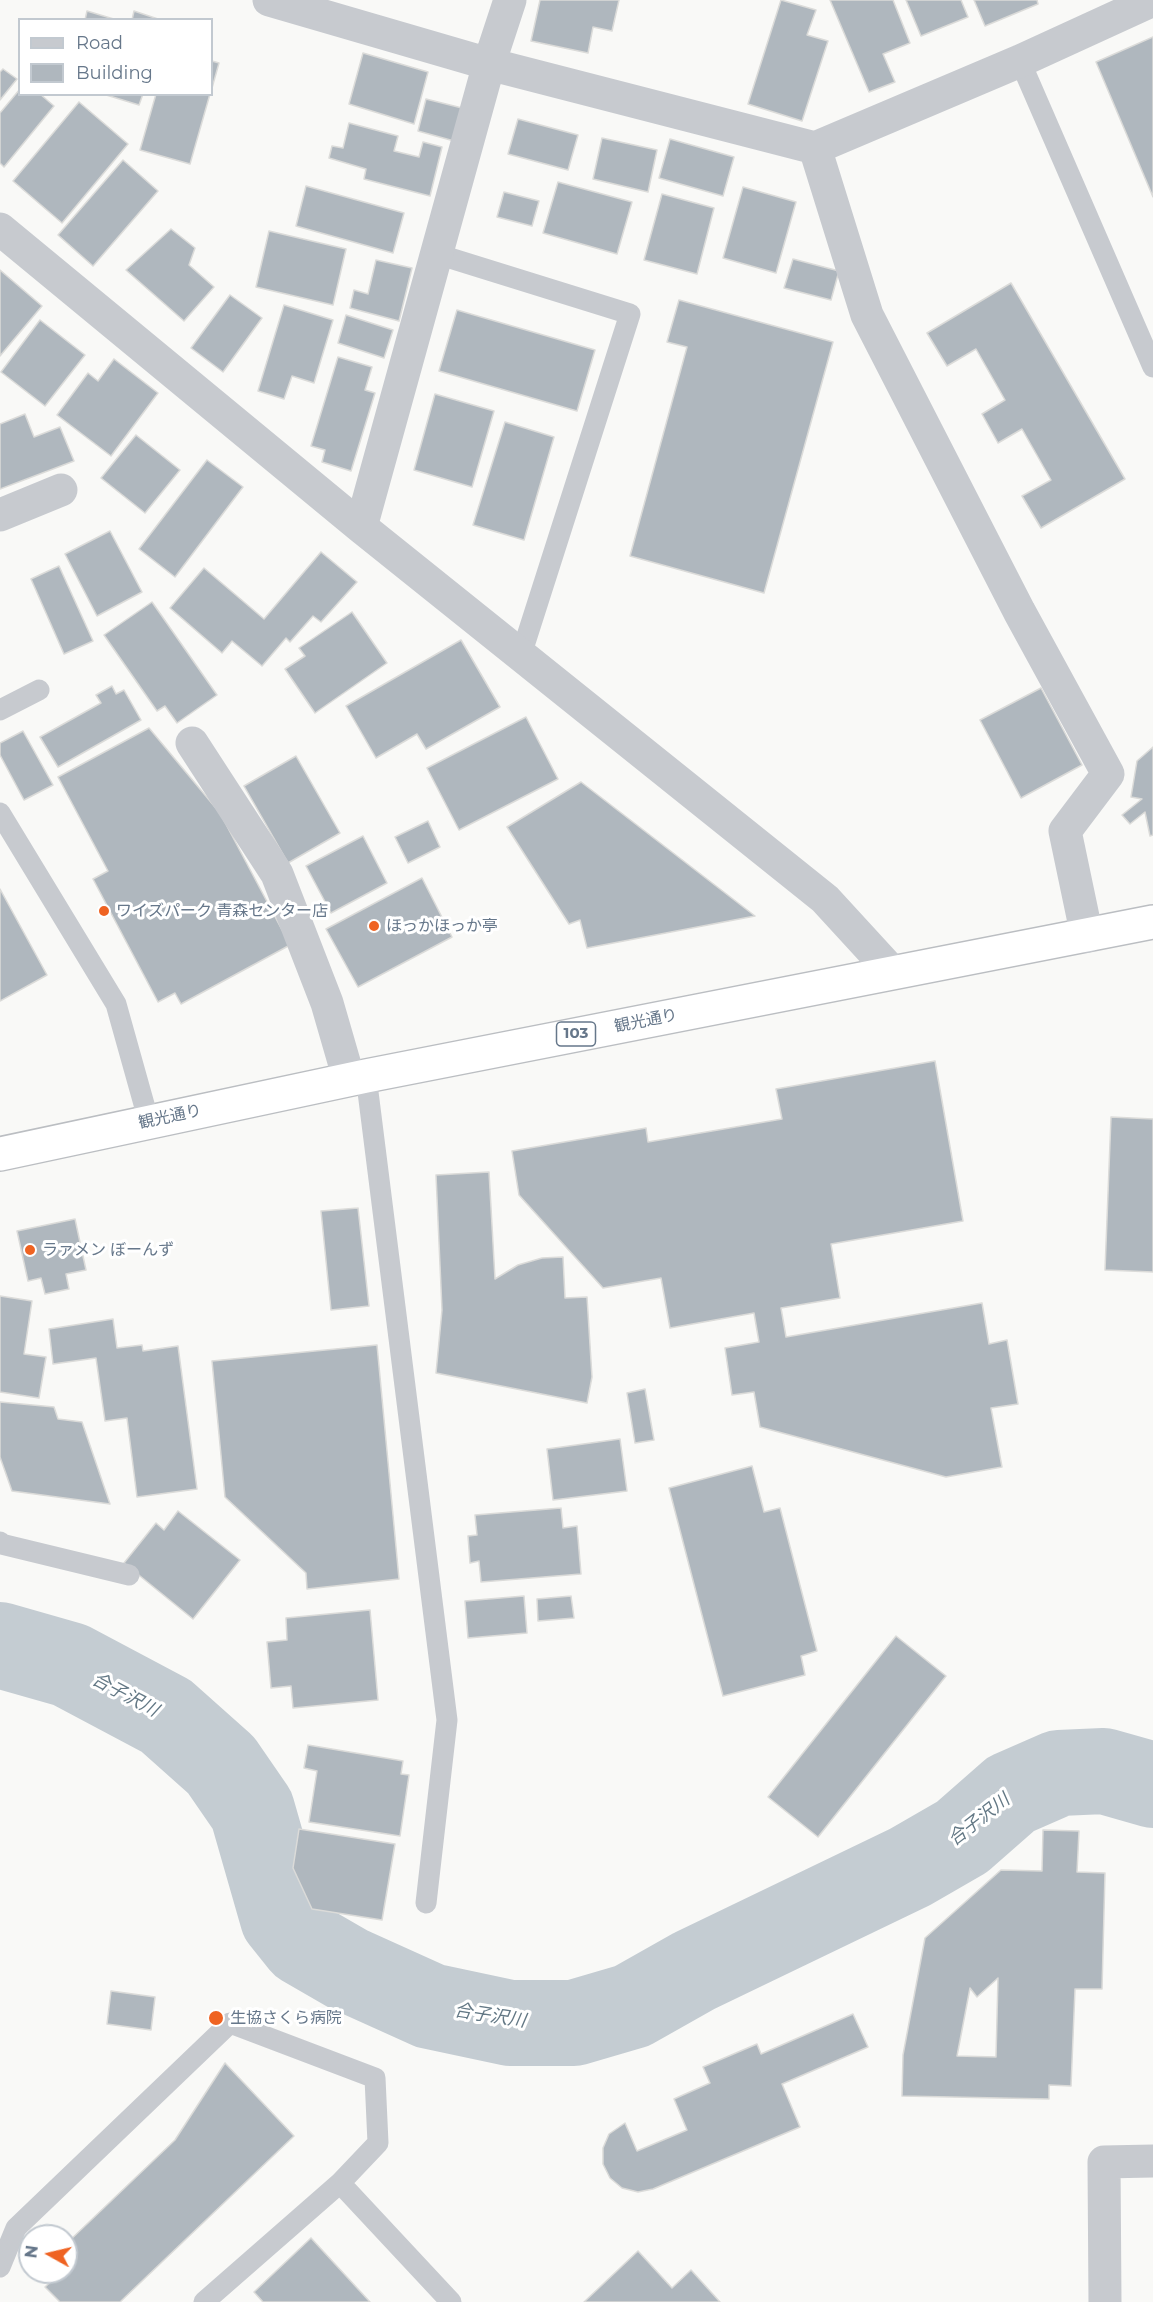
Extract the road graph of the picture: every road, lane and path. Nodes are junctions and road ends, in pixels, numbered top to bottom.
1 (269, 0) edge
2 (510, 0) edge
3 (1153, 0) edge
4 (1020, 61) junction
5 (489, 64) junction
6 (815, 148) junction
7 (0, 229) edge
8 (437, 254) junction
9 (1153, 367) edge
10 (62, 490) dead end
11 (0, 515) edge
12 (361, 527) junction
13 (521, 655) junction
14 (39, 690) dead end
15 (0, 710) edge
16 (192, 743) dead end
17 (0, 813) edge
18 (1153, 922) edge
19 (1087, 936) junction
20 (892, 972) junction
21 (357, 1077) junction
22 (148, 1122) junction
23 (0, 1154) edge
24 (0, 1542) edge
25 (129, 1575) dead end
26 (426, 1903) dead end
27 (1153, 2161) edge
28 (340, 2184) junction
29 (0, 2267) edge
30 (204, 2302) edge
31 (451, 2302) edge
32 (1105, 2302) edge

1 - 5 street
2 - 5 street
3 - 4 street
4 - 6 street
4 - 9 lane
5 - 6 street
5 - 8 street
6 - 19 street
7 - 12 street
8 - 12 street
8 - 13 lane
10 - 11 street
12 - 13 street
13 - 20 street
14 - 15 lane
16 - 21 street
17 - 22 lane
18 - 19 highway, 観光通り / 103
19 - 20 highway, 観光通り / 103
20 - 21 highway, 観光通り / 103
21 - 22 highway, 観光通り / 103
21 - 26 lane
22 - 23 highway, 観光通り / 103
24 - 25 lane
27 - 32 street
28 - 29 lane
28 - 30 lane
28 - 31 lane

